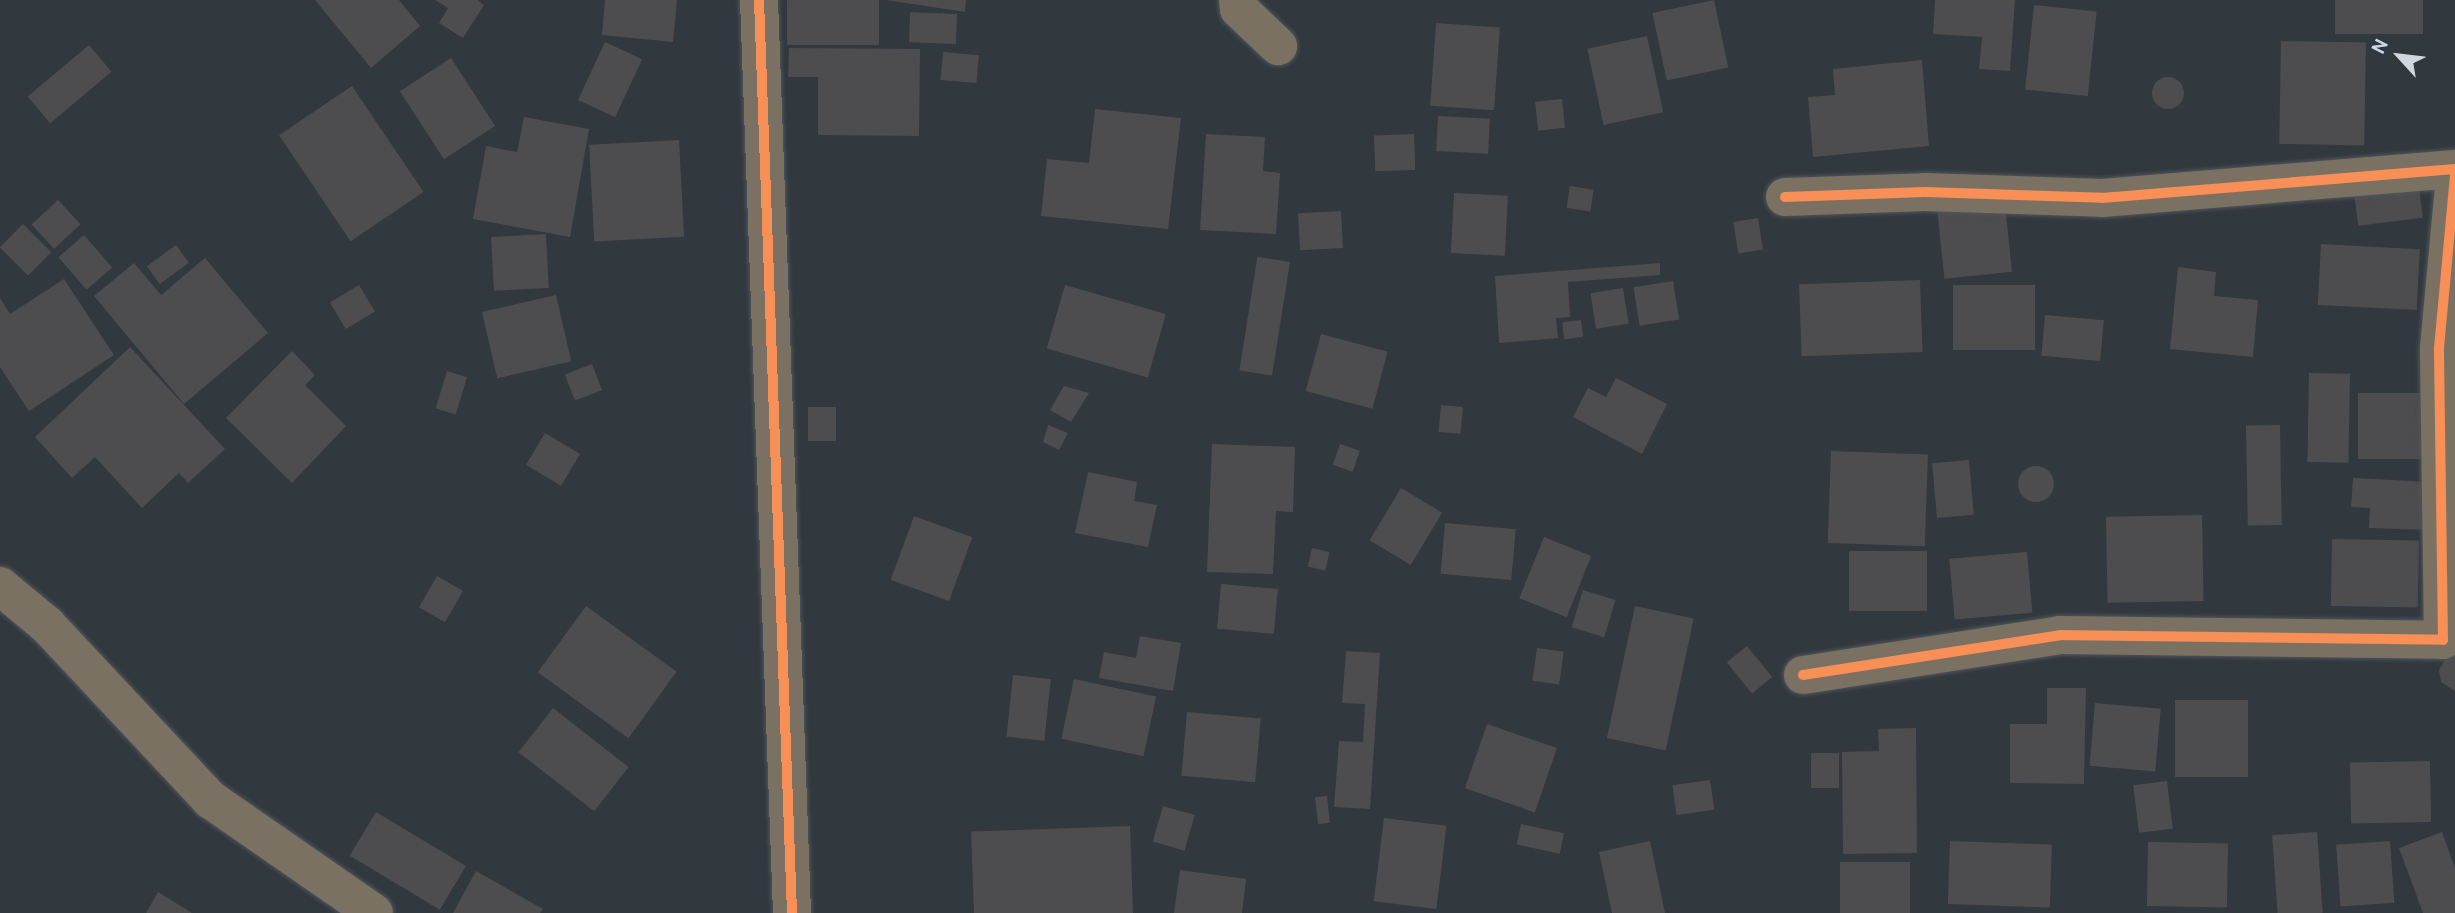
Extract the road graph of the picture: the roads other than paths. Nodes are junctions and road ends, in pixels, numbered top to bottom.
1 (760, 0) edge
2 (1238, 0) edge
3 (1278, 46) dead end
4 (2455, 172) edge
5 (1785, 197) dead end
6 (0, 586) edge
7 (1803, 674) dead end
8 (374, 913) edge
9 (792, 913) edge

1 - 9 street
2 - 3 street
4 - 5 street
4 - 7 street
6 - 8 street

